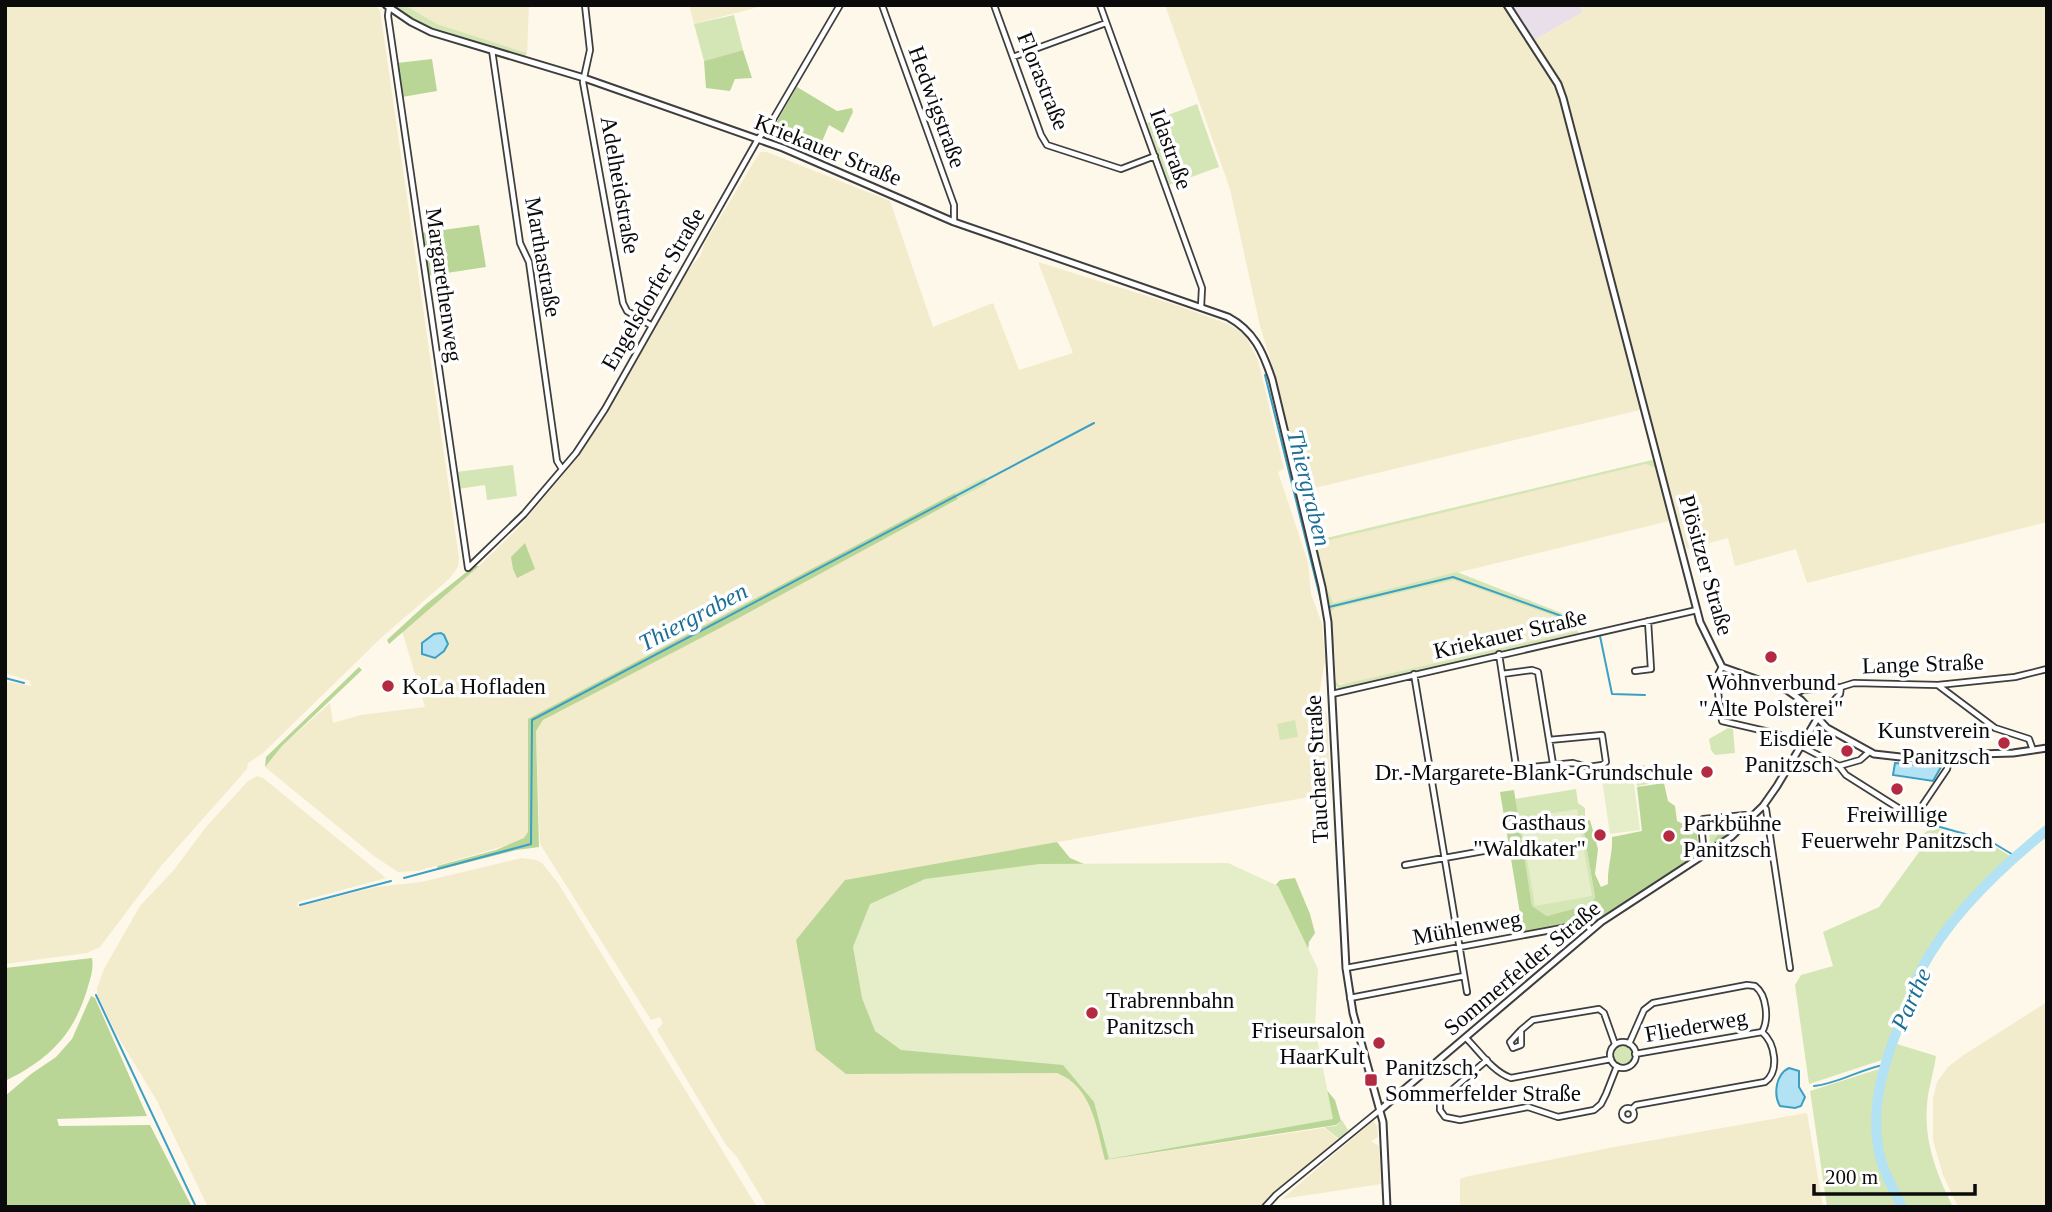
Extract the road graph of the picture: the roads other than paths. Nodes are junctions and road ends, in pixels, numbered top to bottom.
1 (585, 5) edge
2 (841, 5) edge
3 (882, 5) edge
4 (994, 5) edge
5 (1100, 5) edge
6 (1507, 5) edge
7 (388, 6) edge
8 (1106, 23) junction
9 (492, 50) junction
10 (1013, 57) junction
11 (584, 78) junction
12 (758, 139) junction
13 (1155, 156) junction
14 (954, 222) junction
15 (1201, 307) junction
16 (652, 326) junction
17 (1253, 335) joint
18 (562, 470) junction
19 (468, 568) joint
20 (1697, 610) junction
21 (1648, 621) junction
22 (1499, 654) junction
23 (1722, 667) junction
24 (2047, 668) edge
25 (1635, 671) dead end
26 (1414, 674) junction
27 (1502, 674) junction
28 (1938, 685) junction
29 (1841, 687) junction
30 (1331, 694) junction
31 (1793, 694) junction
32 (1817, 719) junction
33 (1549, 740) junction
34 (1801, 747) junction
35 (2047, 748) edge
36 (2033, 750) junction
37 (1868, 753) junction
38 (1949, 761) junction
39 (1553, 764) junction
40 (1839, 766) junction
41 (1763, 806) junction
42 (1749, 819) junction
43 (1489, 850) dead end
44 (1704, 856) junction
45 (1446, 857) junction
46 (1405, 865) dead end
47 (1591, 930) junction
48 (1460, 947) junction
49 (1346, 968) junction
50 (1790, 968) dead end
51 (1464, 976) junction
52 (1467, 992) dead end
53 (1350, 998) junction
54 (1521, 1030) dead end
55 (1762, 1032) junction
56 (1466, 1038) junction
57 (1615, 1044) junction
58 (1629, 1044) junction
59 (1635, 1054) junction
60 (1611, 1059) junction
61 (1486, 1060) junction
62 (1617, 1066) junction
63 (1632, 1109) dead end
64 (1380, 1110) junction
65 (1265, 1207) edge
66 (1387, 1207) edge

1 - 11 street, Adelheidstraße
2 - 12 street, Engelsdorfer Straße
3 - 14 street, Hedwigstraße
4 - 10 street, Florastraße
5 - 8 street, Idastraße
6 - 20 street, Plösitzer Straße
7 - 9 street, Kriekauer Straße
7 - 19 street, Margarethenweg
8 - 10 street
8 - 13 street, Idastraße
9 - 11 street, Kriekauer Straße
9 - 18 street, Marthastraße
10 - 13 street, Florastraße
11 - 12 street, Kriekauer Straße
11 - 16 street, Adelheidstraße
12 - 14 street, Kriekauer Straße
12 - 16 street, Engelsdorfer Straße
13 - 15 street, Idastraße
14 - 15 street, Kriekauer Straße
15 - 17 street, Kriekauer Straße
16 - 18 street, Engelsdorfer Straße
17 - 30 street, Tauchaer Straße
18 - 19 street, Engelsdorfer Straße
20 - 21 street, Kriekauer Straße
20 - 23 street, Plösitzer Straße
21 - 22 street, Kriekauer Straße
21 - 25 street
22 - 26 street, Kriekauer Straße
22 - 27 street
23 - 31 street
23 - 34 street, Plösitzer Straße
24 - 28 street, Lange Straße
26 - 30 street, Kriekauer Straße
26 - 45 street
27 - 33 street
27 - 39 street
28 - 29 street, Lange Straße
28 - 36 street
29 - 31 street, Lange Straße
29 - 32 street, Lange Straße
30 - 49 street, Tauchaer Straße
31 - 32 street
32 - 34 street, Sommerfelder Straße
32 - 37 street
33 - 39 street
33 - 39 street
34 - 40 street
34 - 41 street, Sommerfelder Straße
35 - 36 street
36 - 38 street
37 - 38 street
37 - 40 street
38 - 40 street
41 - 42 street, Sommerfelder Straße
41 - 50 street
42 - 44 street, Sommerfelder Straße
42 - 44 street
43 - 45 street
44 - 47 street, Sommerfelder Straße
45 - 46 street
45 - 48 street
47 - 48 street, Mühlenweg
47 - 56 street, Sommerfelder Straße
48 - 49 street, Mühlenweg
48 - 51 street
49 - 53 street, Tauchaer Straße
51 - 52 street
51 - 53 street
53 - 64 street, Tauchaer Straße
54 - 57 street
55 - 58 street
55 - 59 street, Fliederweg
55 - 63 street
56 - 61 street
56 - 64 street, Sommerfelder Straße
57 - 58 street, Fliederweg
57 - 60 street, Fliederweg
58 - 59 street, Fliederweg
59 - 62 street, Fliederweg
60 - 61 street
60 - 62 street
61 - 62 street
64 - 65 street, Sommerfelder Straße
64 - 66 street, Tauchaer Straße

